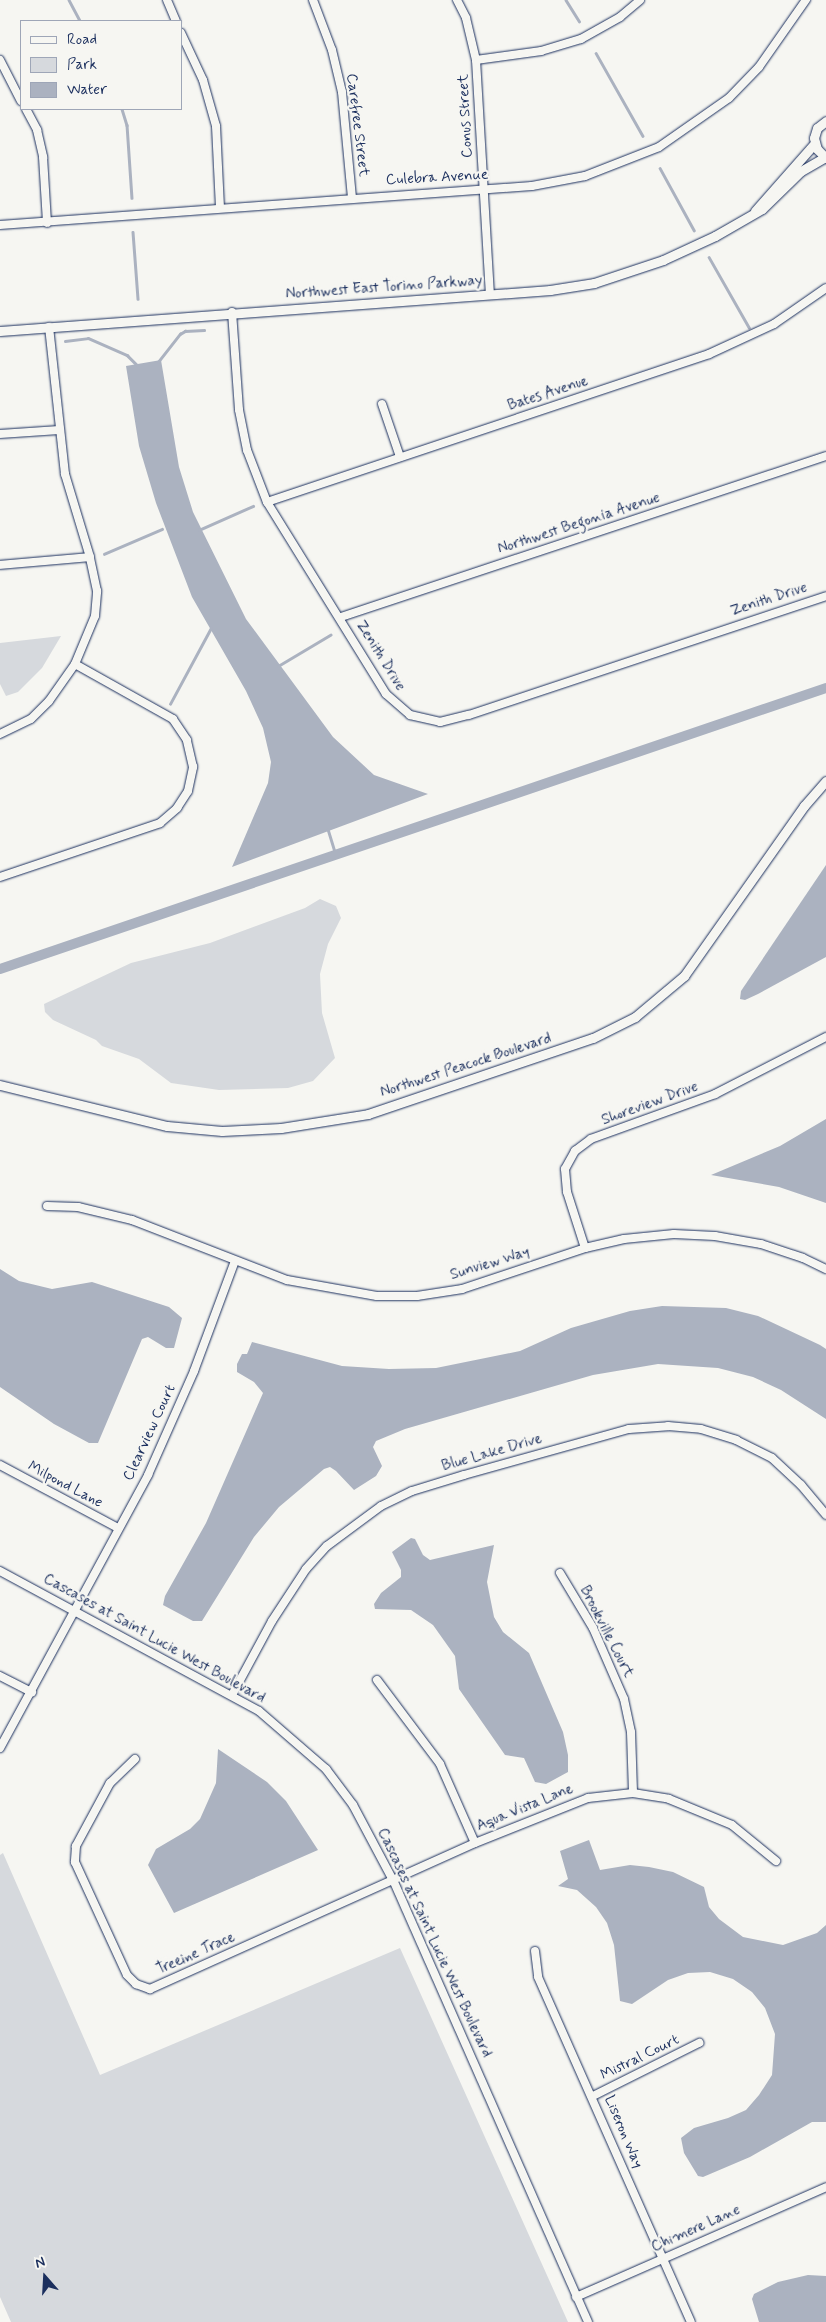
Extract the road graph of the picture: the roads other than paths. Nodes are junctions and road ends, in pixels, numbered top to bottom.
1 (166, 0) edge
2 (313, 0) edge
3 (457, 0) edge
4 (640, 0) edge
5 (806, 0) edge
6 (176, 20) edge
7 (182, 34) edge
8 (0, 60) edge
9 (476, 60) junction
10 (20, 99) edge
11 (27, 110) edge
12 (826, 121) edge
13 (814, 144) junction
14 (826, 158) edge
15 (484, 189) junction
16 (352, 197) junction
17 (220, 207) junction
18 (755, 211) junction
19 (47, 223) junction
20 (0, 225) edge
21 (826, 288) edge
22 (490, 294) junction
23 (232, 312) junction
24 (49, 327) junction
25 (0, 331) edge
26 (382, 404) dead end
27 (59, 430) junction
28 (0, 434) edge
29 (826, 456) edge
30 (400, 457) junction
31 (267, 502) junction
32 (90, 557) junction
33 (0, 565) edge
34 (826, 596) edge
35 (341, 617) junction
36 (75, 664) junction
37 (0, 734) edge
38 (826, 781) edge
39 (0, 877) edge
40 (826, 1037) edge
41 (0, 1085) edge
42 (47, 1206) dead end
43 (585, 1248) junction
44 (235, 1261) junction
45 (826, 1269) edge
46 (0, 1465) edge
47 (826, 1515) edge
48 (118, 1528) junction
49 (0, 1571) edge
50 (560, 1573) dead end
51 (74, 1610) junction
52 (0, 1676) edge
53 (376, 1680) dead end
54 (32, 1692) junction
55 (232, 1695) junction
56 (0, 1748) edge
57 (135, 1759) dead end
58 (633, 1794) junction
59 (475, 1843) junction
60 (776, 1861) dead end
61 (394, 1882) junction
62 (535, 1951) dead end
63 (700, 2043) dead end
64 (593, 2096) junction
65 (826, 2187) edge
66 (663, 2258) junction
67 (576, 2297) junction
68 (588, 2322) edge
69 (691, 2322) edge

1 - 6 street
2 - 16 street, Carefree Street
3 - 9 street, Conus Street
4 - 9 street
5 - 15 street, Culebra Avenue
7 - 17 street
8 - 10 street
9 - 15 street, Conus Street
11 - 19 street
12 - 13 street, Northwest East Torino Parkway
13 - 14 street
13 - 18 street, Northwest East Torino Parkway
14 - 18 street, Northwest East Torino Parkway
15 - 16 street, Culebra Avenue
15 - 22 street, Conus Street
16 - 17 street, Culebra Avenue
17 - 19 street, Culebra Avenue
18 - 22 street, Northwest East Torino Parkway
19 - 20 street, Culebra Avenue
21 - 30 street, Bates Avenue
22 - 23 street, Northwest East Torino Parkway
23 - 24 street, Northwest East Torino Parkway
23 - 31 street, Zenith Drive
24 - 25 street, Northwest East Torino Parkway
24 - 27 street
26 - 30 street
27 - 28 street
27 - 32 street
29 - 35 street, Northwest Begonia Avenue
30 - 31 street, Bates Avenue
31 - 35 street, Zenith Drive
32 - 33 street
32 - 36 street
34 - 35 street, Zenith Drive
36 - 37 street
36 - 39 street
38 - 41 street, Northwest Peacock Boulevard
40 - 43 street, Shoreview Drive
42 - 44 street, Sunview Way
43 - 44 street, Sunview Way
43 - 45 street, Sunview Way
44 - 48 street, Clearview Court
46 - 48 street, Milpond Lane
47 - 55 street, Blue Lake Drive
48 - 51 street, Clearview Court
49 - 51 street, Cascases at Saint Lucie West Boulevard
50 - 58 street, Brookville Court
51 - 54 street, Clearview Court
51 - 55 street, Cascases at Saint Lucie West Boulevard
52 - 54 street
53 - 59 street
54 - 56 street, Clearview Court
55 - 61 street, Cascases at Saint Lucie West Boulevard
57 - 61 street, Treeine Trace
58 - 59 street, Aqua Vista Lane
58 - 60 street, Aqua Vista Lane
59 - 61 street, Aqua Vista Lane
61 - 67 street, Cascases at Saint Lucie West Boulevard
62 - 64 street, Liseron Way
63 - 64 street, Mistral Court
64 - 66 street, Liseron Way
65 - 66 street, Chimere Lane
66 - 67 street, Chimere Lane
66 - 69 street, Liseron Way
67 - 68 street, Cascases at Saint Lucie West Boulevard

